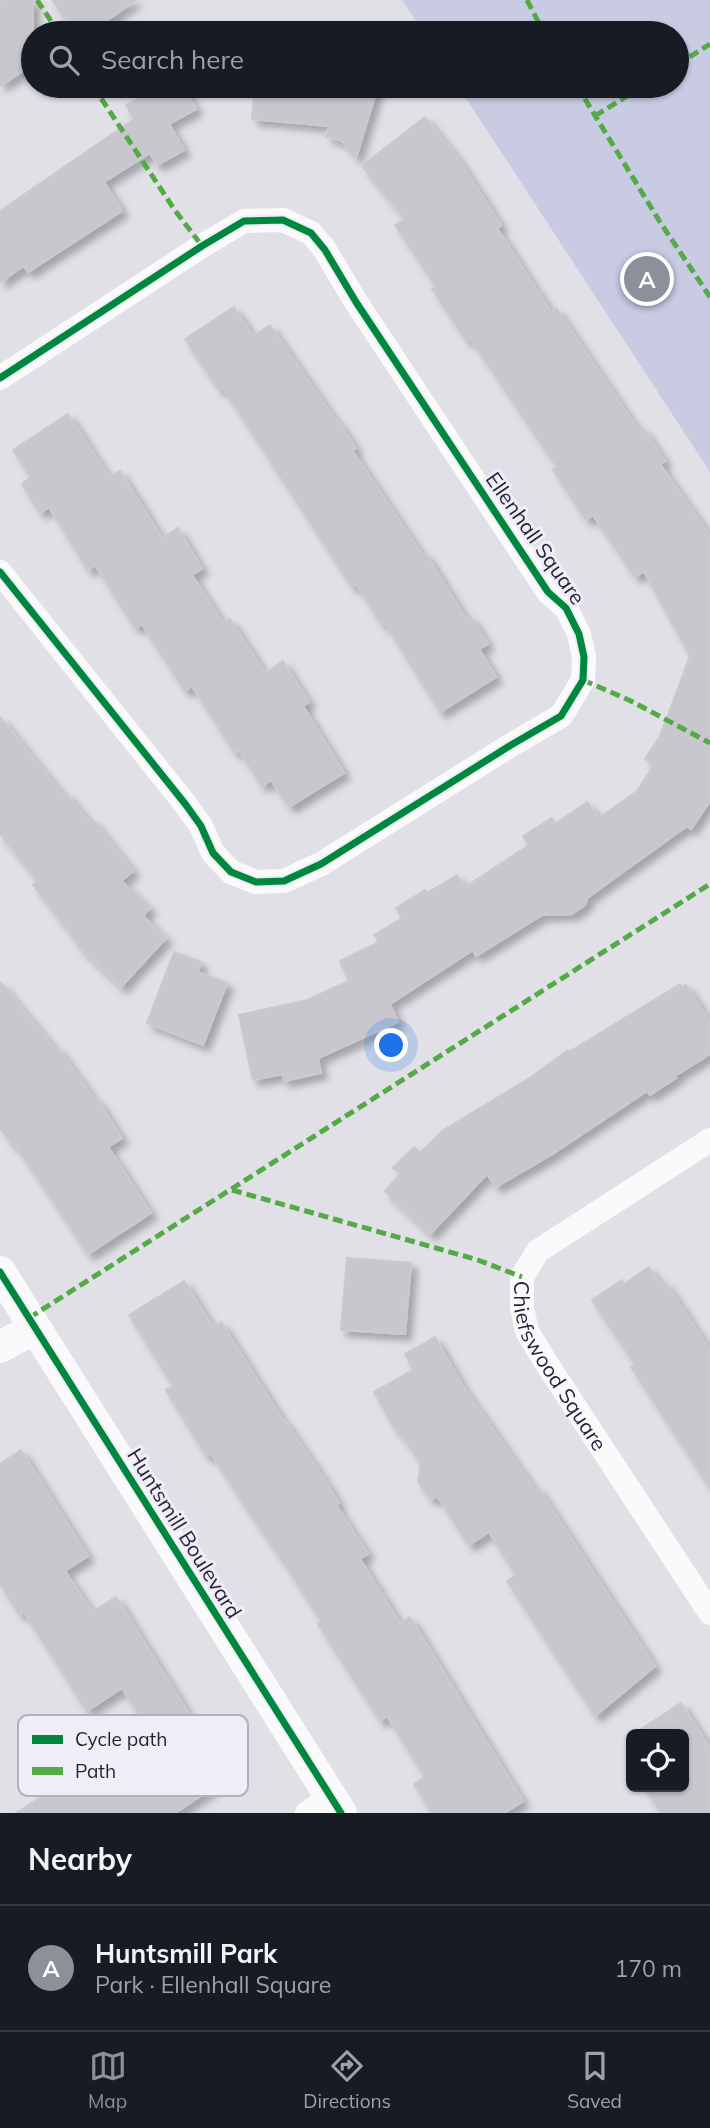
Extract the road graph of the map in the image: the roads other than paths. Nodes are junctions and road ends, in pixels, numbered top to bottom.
1 (0, 377) edge
2 (0, 572) edge
3 (710, 1140) edge
4 (0, 1272) edge
5 (35, 1328) junction
6 (0, 1347) edge
7 (710, 1613) edge
8 (326, 1808) edge

1 - 2 street, Ellenhall Square
3 - 7 street, Chiefswood Square
4 - 5 street, Huntsmill Boulevard
5 - 6 street
5 - 8 street, Huntsmill Boulevard

